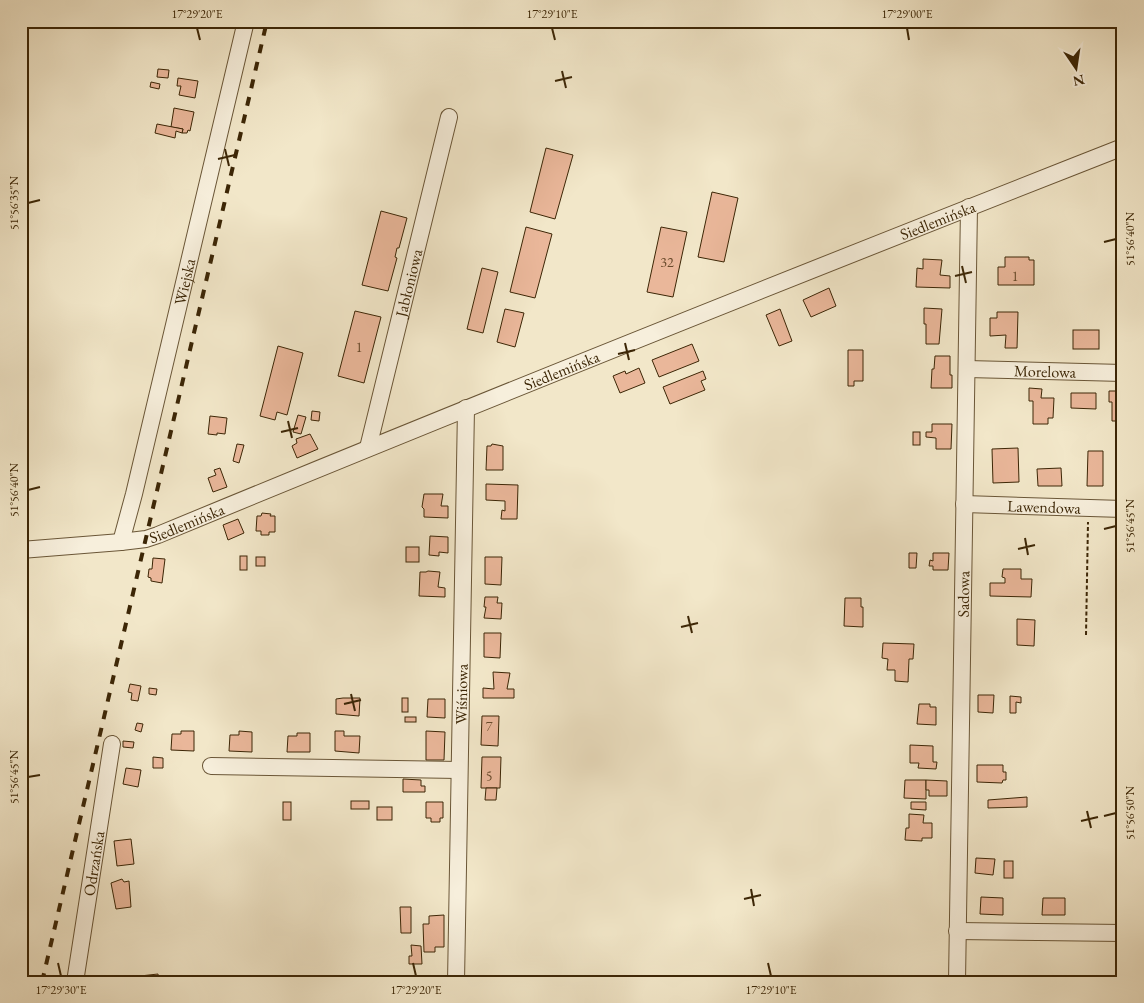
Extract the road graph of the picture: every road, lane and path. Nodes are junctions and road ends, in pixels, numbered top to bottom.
1 (246, 21) edge
2 (449, 117) dead end
3 (1123, 147) edge
4 (969, 207) junction
5 (967, 369) junction
6 (1123, 373) edge
7 (466, 408) junction
8 (368, 448) junction
9 (964, 504) junction
10 (1088, 509) junction
11 (1123, 510) edge
12 (121, 542) junction
13 (21, 550) edge
14 (1086, 635) dead end
15 (112, 744) dead end
16 (211, 766) dead end
17 (459, 770) junction
18 (958, 931) junction
19 (1123, 933) edge
20 (75, 982) edge
21 (456, 982) edge
22 (957, 982) edge

1 - 12 street, Wiejska
2 - 8 street, Jabłoniowa
3 - 4 street, Siedlemińska
4 - 5 street, Sadowa
4 - 7 street, Siedlemińska
5 - 6 street, Morelowa
5 - 9 street, Sadowa
7 - 8 street, Siedlemińska
7 - 17 street, Wiśniowa
8 - 12 street, Siedlemińska
9 - 10 street, Lawendowa
9 - 18 street, Sadowa
10 - 11 street, Lawendowa
10 - 14 path
12 - 13 street, Siedlemińska
15 - 20 street, Odrzańska
16 - 17 street
17 - 21 street, Wiśniowa
18 - 19 street
18 - 22 street, Sadowa

